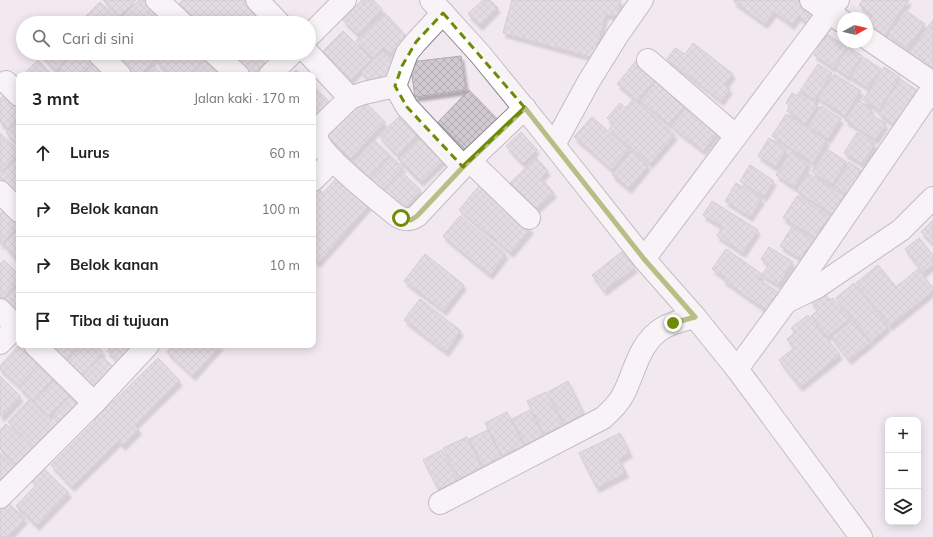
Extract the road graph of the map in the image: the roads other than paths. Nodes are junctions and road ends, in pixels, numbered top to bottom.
1 (157, 0) edge
2 (257, 0) edge
3 (345, 0) edge
4 (642, 0) edge
5 (811, 0) edge
6 (437, 7) edge
7 (836, 12) edge
8 (174, 16) edge
9 (272, 16) edge
10 (316, 29) edge
11 (873, 42) edge
12 (105, 60) edge
13 (222, 60) edge
14 (285, 60) edge
15 (315, 60) edge
16 (648, 60) dead end
17 (117, 72) edge
18 (235, 72) edge
19 (273, 72) edge
20 (933, 83) edge
21 (395, 86) junction
22 (933, 88) edge
23 (350, 98) junction
24 (525, 108) junction
25 (736, 136) junction
26 (554, 145) junction
27 (333, 160) junction
28 (466, 164) junction
29 (316, 177) edge
30 (0, 192) edge
31 (933, 198) edge
32 (16, 208) edge
33 (529, 218) dead end
34 (644, 259) junction
35 (786, 302) junction
36 (0, 310) edge
37 (695, 317) junction
38 (16, 324) edge
39 (16, 328) edge
40 (0, 343) edge
41 (39, 348) edge
42 (143, 348) edge
43 (737, 369) junction
44 (94, 403) junction
45 (0, 497) edge
46 (440, 503) dead end
47 (856, 531) edge

1 - 8 street
2 - 9 street
3 - 10 street
4 - 26 street
5 - 7 street
6 - 21 street
6 - 24 street
7 - 25 street
11 - 20 street
12 - 17 street
13 - 18 street
14 - 19 street
15 - 23 street
16 - 25 street
21 - 23 street
21 - 28 street
22 - 35 street
23 - 27 street
24 - 26 street
24 - 28 street
25 - 34 street
26 - 34 street
27 - 28 street
27 - 29 street
28 - 33 street
30 - 32 street
31 - 35 street
34 - 37 street
35 - 43 street
36 - 38 street
37 - 43 street
37 - 46 street
39 - 40 street
41 - 44 street
42 - 44 street
43 - 47 street
44 - 45 street

